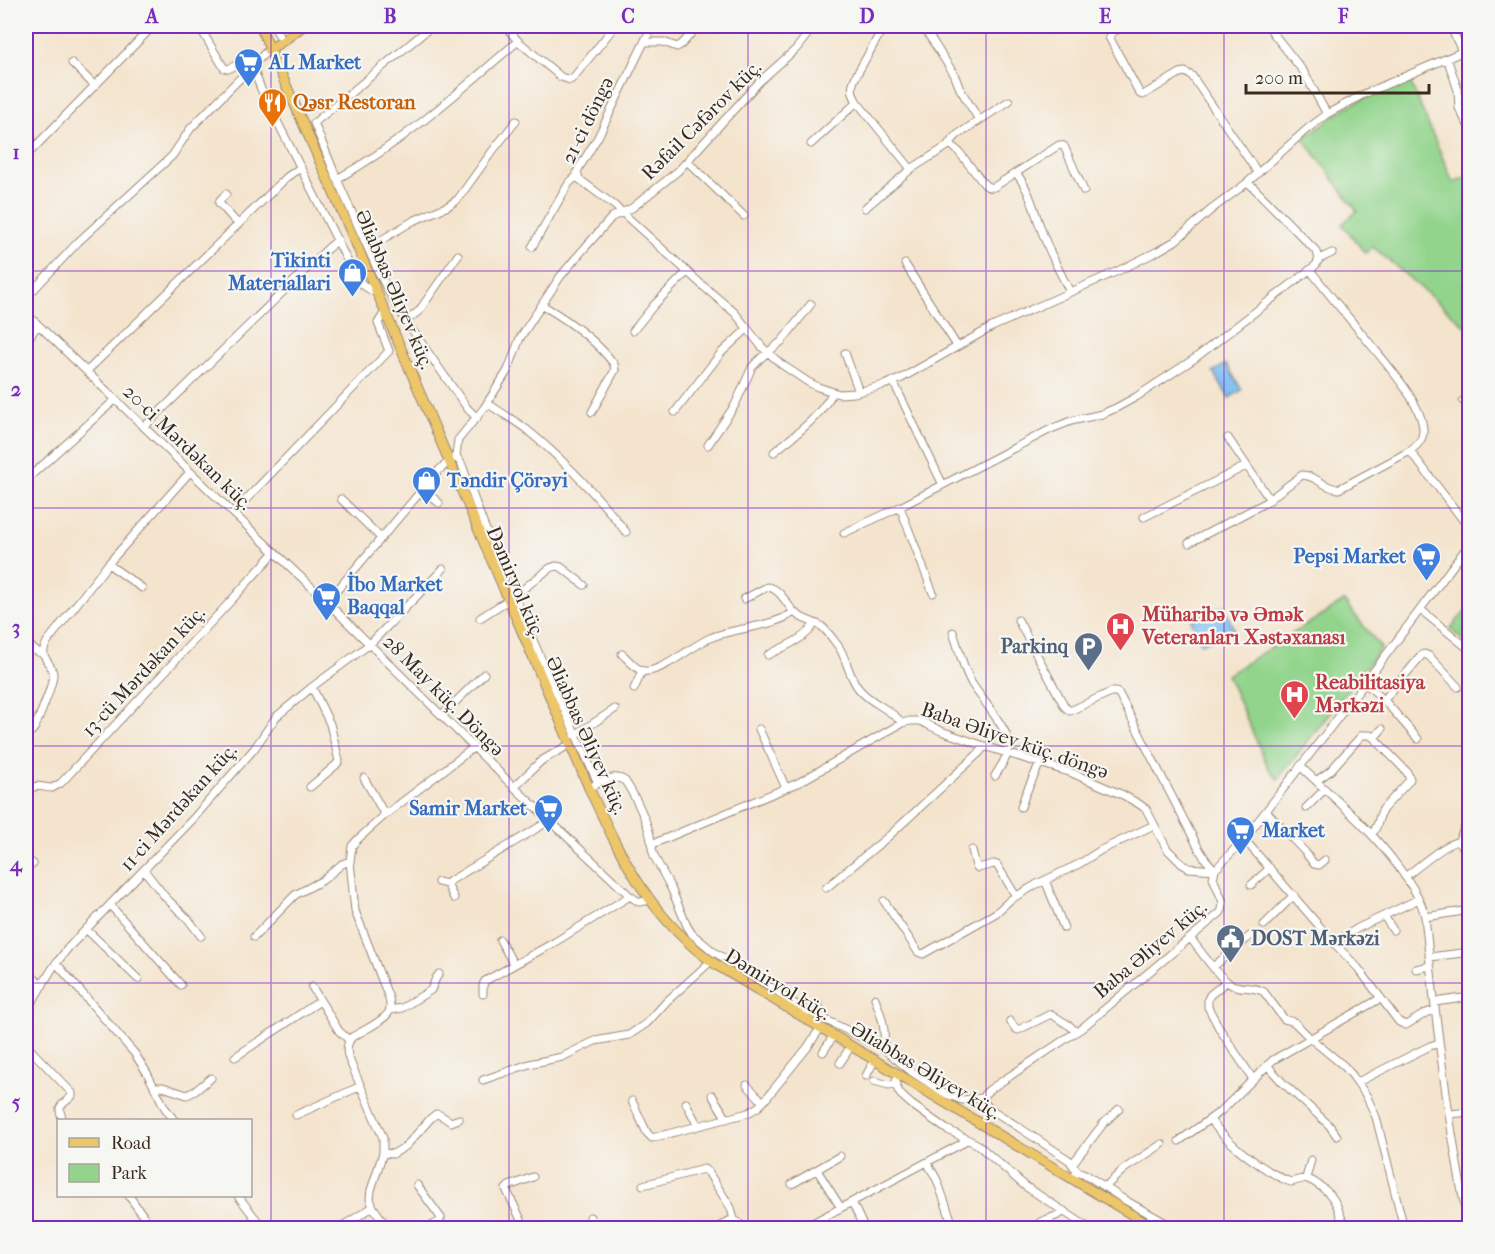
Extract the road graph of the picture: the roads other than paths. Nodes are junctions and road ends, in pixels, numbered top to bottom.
1 (153, 26) edge
2 (199, 26) edge
3 (258, 26) edge
4 (273, 26) edge
5 (303, 26) edge
6 (432, 26) edge
7 (505, 26) edge
8 (615, 26) edge
9 (651, 26) edge
10 (698, 26) edge
11 (814, 26) edge
12 (885, 26) edge
13 (1125, 26) edge
14 (1269, 26) edge
15 (1450, 26) edge
16 (928, 34) dead end
17 (518, 40) junction
18 (283, 41) junction
19 (644, 42) junction
20 (1470, 46) edge
21 (269, 49) junction
22 (1462, 51) junction
23 (1447, 58) junction
24 (72, 63) dead end
25 (254, 64) junction
26 (95, 86) junction
27 (1009, 101) dead end
28 (857, 102) junction
29 (1327, 114) junction
30 (979, 120) junction
31 (516, 121) dead end
32 (1470, 129) edge
33 (949, 143) junction
34 (811, 144) dead end
35 (26, 156) edge
36 (688, 162) junction
37 (301, 167) junction
38 (911, 168) junction
39 (1016, 173) junction
40 (1258, 173) junction
41 (577, 176) junction
42 (338, 179) junction
43 (1248, 183) junction
44 (1084, 191) dead end
45 (226, 194) dead end
46 (865, 208) dead end
47 (622, 212) junction
48 (744, 216) dead end
49 (238, 224) junction
50 (338, 240) junction
51 (532, 247) dead end
52 (368, 248) junction
53 (1332, 253) dead end
54 (458, 255) dead end
55 (1319, 259) junction
56 (905, 264) dead end
57 (1310, 270) junction
58 (687, 272) junction
59 (372, 291) junction
60 (1070, 292) junction
61 (26, 298) edge
62 (811, 304) dead end
63 (542, 305) junction
64 (26, 313) edge
65 (383, 315) junction
66 (406, 321) junction
67 (38, 325) junction
68 (747, 328) junction
69 (633, 331) dead end
70 (26, 342) edge
71 (957, 346) junction
72 (845, 352) dead end
73 (768, 353) junction
74 (87, 371) junction
75 (893, 381) junction
76 (833, 392) junction
77 (859, 392) junction
78 (116, 399) junction
79 (487, 403) junction
80 (592, 412) dead end
81 (675, 412) dead end
82 (477, 418) junction
83 (144, 427) junction
84 (1228, 438) dead end
85 (708, 445) dead end
86 (1410, 450) junction
87 (774, 452) dead end
88 (451, 460) junction
89 (1246, 466) junction
90 (190, 472) junction
91 (26, 480) edge
92 (943, 485) junction
93 (423, 489) junction
94 (341, 499) dead end
95 (1270, 500) junction
96 (439, 503) dead end
97 (900, 507) junction
98 (232, 513) junction
99 (1144, 517) dead end
100 (1470, 529) edge
101 (626, 532) dead end
102 (844, 533) dead end
103 (381, 538) junction
104 (1189, 543) dead end
105 (1470, 543) edge
106 (275, 552) junction
107 (108, 564) junction
108 (443, 569) dead end
109 (584, 585) dead end
110 (142, 588) dead end
111 (933, 593) dead end
112 (510, 599) junction
113 (744, 599) dead end
114 (331, 601) junction
115 (1421, 610) junction
116 (794, 612) junction
117 (480, 618) dead end
118 (1018, 620) dead end
119 (814, 624) junction
120 (953, 632) dead end
121 (26, 641) edge
122 (370, 644) junction
123 (1470, 650) edge
124 (43, 654) junction
125 (622, 654) dead end
126 (768, 656) dead end
127 (642, 671) junction
128 (484, 674) dead end
129 (1365, 683) junction
130 (312, 687) junction
131 (1458, 687) dead end
132 (634, 688) dead end
133 (1384, 700) junction
134 (615, 709) dead end
135 (442, 716) junction
136 (902, 723) junction
137 (759, 729) dead end
138 (1382, 729) dead end
139 (26, 732) edge
140 (575, 735) junction
141 (1374, 738) junction
142 (1418, 739) dead end
143 (567, 746) junction
144 (984, 746) junction
145 (473, 748) junction
146 (1008, 753) junction
147 (1040, 763) junction
148 (1300, 766) junction
149 (995, 776) dead end
150 (364, 778) dead end
151 (1316, 781) junction
152 (594, 786) junction
153 (310, 787) dead end
154 (513, 787) junction
155 (786, 789) junction
156 (1325, 789) junction
157 (26, 792) edge
158 (1021, 807) dead end
159 (1306, 808) dead end
160 (1266, 811) junction
161 (385, 815) junction
162 (549, 821) junction
163 (1154, 825) junction
164 (1465, 827) dead end
165 (1372, 834) junction
166 (1244, 839) junction
167 (1458, 842) junction
168 (653, 843) junction
169 (972, 850) dead end
170 (26, 858) edge
171 (1470, 859) edge
172 (1325, 860) dead end
173 (350, 861) junction
174 (33, 864) dead end
175 (1270, 868) junction
176 (144, 870) junction
177 (1215, 870) junction
178 (1405, 877) junction
179 (1045, 880) junction
180 (438, 882) dead end
181 (447, 884) junction
182 (1251, 885) dead end
183 (826, 888) dead end
184 (1294, 895) junction
185 (630, 896) junction
186 (1016, 896) junction
187 (454, 898) dead end
188 (1419, 899) junction
189 (646, 901) junction
190 (884, 901) dead end
191 (110, 905) junction
192 (1470, 910) edge
193 (1384, 916) junction
194 (1425, 917) junction
195 (1264, 925) dead end
196 (1064, 928) dead end
197 (86, 929) junction
198 (1393, 930) dead end
199 (201, 936) dead end
200 (1250, 936) dead end
201 (255, 937) dead end
202 (1191, 939) junction
203 (500, 940) dead end
204 (1334, 943) junction
205 (1470, 952) edge
206 (1430, 957) junction
207 (56, 963) junction
208 (709, 963) junction
209 (514, 965) junction
210 (1431, 966) junction
211 (1213, 967) junction
212 (1416, 969) dead end
213 (26, 972) edge
214 (439, 974) dead end
215 (138, 979) dead end
216 (1226, 982) junction
217 (43, 985) junction
218 (180, 985) dead end
219 (312, 987) dead end
220 (483, 994) dead end
221 (1470, 997) edge
222 (875, 998) dead end
223 (1381, 998) junction
224 (320, 1001) junction
225 (1435, 1002) junction
226 (818, 1004) dead end
227 (26, 1008) edge
228 (390, 1010) junction
229 (1436, 1010) junction
230 (820, 1015) junction
231 (1010, 1021) dead end
232 (819, 1030) junction
233 (1076, 1032) junction
234 (832, 1038) junction
235 (1310, 1038) junction
236 (349, 1040) junction
237 (1439, 1043) junction
238 (26, 1045) edge
239 (884, 1048) junction
240 (849, 1049) junction
241 (823, 1052) dead end
242 (235, 1057) dead end
243 (840, 1063) dead end
244 (873, 1063) junction
245 (1267, 1065) junction
246 (866, 1076) dead end
247 (211, 1078) dead end
248 (897, 1078) junction
249 (1253, 1079) junction
250 (483, 1080) dead end
251 (874, 1081) dead end
252 (1358, 1082) junction
253 (747, 1085) dead end
254 (361, 1086) junction
255 (154, 1087) junction
256 (712, 1095) dead end
257 (983, 1098) junction
258 (632, 1101) dead end
259 (763, 1102) junction
260 (686, 1103) dead end
261 (1119, 1109) dead end
262 (1470, 1112) edge
263 (1450, 1114) junction
264 (296, 1115) dead end
265 (63, 1119) edge
266 (173, 1119) edge
267 (459, 1119) dead end
268 (727, 1119) junction
269 (1210, 1120) junction
270 (698, 1126) junction
271 (1337, 1136) dead end
272 (966, 1139) junction
273 (1179, 1141) dead end
274 (1162, 1144) dead end
275 (383, 1153) junction
276 (840, 1156) dead end
277 (1311, 1160) dead end
278 (927, 1162) junction
279 (1072, 1163) junction
280 (817, 1170) junction
281 (1075, 1175) junction
282 (533, 1177) dead end
283 (1306, 1178) junction
284 (792, 1184) dead end
285 (417, 1185) dead end
286 (643, 1185) dead end
287 (1105, 1187) junction
288 (130, 1197) edge
289 (239, 1197) edge
290 (852, 1202) junction
291 (373, 1207) junction
292 (841, 1208) junction
293 (1064, 1211) junction
294 (590, 1217) dead end
295 (734, 1220) junction
296 (152, 1228) edge
297 (263, 1228) edge
298 (339, 1228) edge
299 (388, 1228) edge
300 (427, 1228) edge
301 (525, 1228) edge
302 (593, 1228) edge
303 (717, 1228) edge
304 (742, 1228) edge
305 (803, 1228) edge
306 (864, 1228) edge
307 (954, 1228) edge
308 (1034, 1228) edge
309 (1089, 1228) edge
310 (1149, 1228) edge
311 (1154, 1228) edge
312 (1175, 1228) edge
313 (1347, 1228) edge
314 (1404, 1228) edge
315 (1469, 1228) edge

1 - 26 street
2 - 25 street
3 - 21 main road, Əliabbas Əliyev küç.
4 - 18 street
5 - 18 main road
6 - 42 street
7 - 17 street
8 - 17 street
9 - 19 street, 21-ci döngə
10 - 19 street
11 - 36 street, Rəfail Cəfərov küç.
12 - 28 street
13 - 40 street
14 - 29 street
15 - 22 street
16 - 30 street
17 - 42 street
18 - 21 main road
19 - 41 street, 21-ci döngə
20 - 22 street
21 - 25 street
21 - 59 main road
21 - 88 main road, Əliabbas Əliyev küç.
22 - 23 street
23 - 29 street
23 - 32 street
24 - 26 street
25 - 37 street
25 - 61 street
26 - 35 street
27 - 30 street
28 - 34 street
28 - 38 street
29 - 40 street
30 - 33 street
31 - 52 street
33 - 38 street
33 - 39 street
36 - 47 street, Rəfail Cəfərov küç.
36 - 48 street
37 - 49 street
37 - 50 street
38 - 46 street
39 - 44 street
39 - 60 street
40 - 43 street
41 - 47 street, 21-ci döngə
41 - 51 street
42 - 52 street
43 - 55 street
43 - 60 street
45 - 49 street
47 - 58 street, 21-ci döngə
47 - 63 street, Rəfail Cəfərov küç.
49 - 74 street
50 - 59 street
50 - 83 street
52 - 66 street
53 - 55 street
54 - 66 street
55 - 57 street
56 - 71 street
57 - 86 street
57 - 92 street
58 - 68 street, 21-ci döngə
58 - 69 street
59 - 65 main road
60 - 71 street
62 - 73 street
63 - 79 street, Rəfail Cəfərov küç.
63 - 80 street
64 - 67 street, 20-ci Mərdəkan küç.
65 - 88 main road
65 - 98 street
66 - 82 street
67 - 70 street
67 - 74 street, 20-ci Mərdəkan küç.
68 - 73 street, 21-ci döngə
68 - 81 street
71 - 75 street
72 - 77 street
73 - 76 street, 21-ci döngə
73 - 85 street
74 - 78 street, 20-ci Mərdəkan küç.
75 - 77 street
75 - 92 street
76 - 77 street
76 - 87 street
78 - 83 street, 20-ci Mərdəkan küç.
78 - 91 street
79 - 82 street, Rəfail Cəfərov küç.
79 - 101 street
82 - 88 street, Rəfail Cəfərov küç.
83 - 90 street, 20-ci Mərdəkan küç.
84 - 89 street
86 - 95 street
86 - 100 street
88 - 93 street
88 - 112 main road, Əliabbas Əliyev küç.
89 - 95 street
89 - 99 street
90 - 98 street, 20-ci Mərdəkan küç.
90 - 107 street
92 - 97 street
93 - 96 street
93 - 103 street
94 - 103 street
95 - 104 street
97 - 102 street
97 - 111 street
98 - 106 street, 20-ci Mərdəkan küç.
103 - 114 street
105 - 115 street
106 - 114 street, 20-ci Mərdəkan küç.
106 - 157 street, 13-cü Mərdəkan küç.
107 - 110 street
107 - 124 street
108 - 122 street, 11-ci Mərdəkan küç.
109 - 112 street
112 - 117 street
112 - 140 street
112 - 143 main road, Dəmiryol küç.
112 - 152 main road, Əliabbas Əliyev küç.
113 - 116 street
114 - 122 street, 28 May küç. Döngə
115 - 123 street
115 - 129 street
116 - 119 street
116 - 127 street
118 - 177 street
119 - 126 street
119 - 136 street
120 - 146 street
121 - 124 street
122 - 130 street, 11-ci Mərdəkan küç.
122 - 135 street, 28 May küç. Döngə
124 - 139 street
125 - 127 street
127 - 132 street
128 - 135 street
129 - 133 street
129 - 148 street
130 - 153 street
130 - 176 street, 11-ci Mərdəkan küç.
131 - 133 street
133 - 142 street
134 - 140 street
135 - 145 street, 28 May küç. Döngə
136 - 144 street, Baba Əliyev küç. döngə
136 - 155 street, Baba Əliyev küç. döngə
137 - 155 street
138 - 141 street
140 - 152 street
141 - 151 street
141 - 165 street
143 - 154 street
143 - 189 main road, Dəmiryol küç.
144 - 146 street, Baba Əliyev küç. döngə
144 - 183 street
145 - 154 street, 28 May küç. Döngə
145 - 161 street
146 - 147 street, Baba Əliyev küç. döngə
146 - 149 street
147 - 158 street
147 - 163 street, Baba Əliyev küç. döngə
148 - 151 street
148 - 160 street
150 - 161 street
151 - 156 street
152 - 168 street
152 - 248 main road, Əliabbas Əliyev küç.
154 - 162 street, 28 May küç. Döngə
155 - 168 street, Baba Əliyev küç. döngə
156 - 159 street
156 - 165 street
160 - 166 street
160 - 172 street
161 - 173 street
162 - 181 street
162 - 185 street, 28 May küç. Döngə
163 - 177 street, Baba Əliyev küç. döngə
163 - 179 street
164 - 167 street
165 - 178 street
166 - 175 street
166 - 177 street
167 - 171 street
167 - 178 street
168 - 230 street, Dəmiryol küç.
169 - 186 street
170 - 174 street
173 - 201 street
173 - 228 street
175 - 182 street
175 - 184 street
176 - 191 street, 11-ci Mərdəkan küç.
176 - 199 street
177 - 202 street, Baba Əliyev küç.
178 - 188 street
179 - 186 street
179 - 196 street
180 - 181 street
181 - 187 street
184 - 195 street
184 - 204 street
185 - 189 street, 28 May küç. Döngə
185 - 209 street
186 - 190 street
188 - 193 street
188 - 194 street
189 - 208 main road, Dəmiryol küç.
191 - 197 street, 11-ci Mərdəkan küç.
191 - 218 street
192 - 194 street
193 - 198 street
193 - 204 street
194 - 206 street
197 - 207 street, 11-ci Mərdəkan küç.
197 - 215 street
200 - 211 street
202 - 211 street
202 - 233 street, Baba Əliyev küç.
203 - 209 street
204 - 223 street
205 - 206 street
206 - 210 street
207 - 217 street, 11-ci Mərdəkan küç.
207 - 255 street
208 - 232 main road, Dəmiryol küç.
208 - 250 street
209 - 220 street
210 - 212 street
210 - 225 street
211 - 216 street
213 - 217 street
214 - 228 street
216 - 235 street
216 - 249 street
217 - 227 street, 11-ci Mərdəkan küç.
219 - 224 street
221 - 225 street
222 - 239 street
223 - 229 street
223 - 235 street
224 - 236 street
224 - 242 street
225 - 229 street
226 - 230 street
228 - 236 street
229 - 237 street
230 - 239 street, Dəmiryol küç.
231 - 233 street
232 - 234 main road, Dəmiryol küç.
232 - 259 street
233 - 257 street, Baba Əliyev küç.
234 - 240 main road, Dəmiryol küç.
234 - 241 street
235 - 245 street
235 - 252 street
236 - 254 street
237 - 252 street
237 - 263 street
238 - 265 street
239 - 257 street, Dəmiryol küç.
240 - 243 street
240 - 244 main road, Dəmiryol küç.
244 - 246 street
244 - 248 main road, Dəmiryol küç.
245 - 249 street
245 - 271 street
247 - 255 street
248 - 251 street
248 - 272 street
248 - 281 main road, Əliabbas Əliyev küç.
248 - 310 main road, Dəmiryol küç.
249 - 269 street
252 - 314 street
253 - 259 street
254 - 264 street
254 - 275 street
255 - 266 street
256 - 268 street
257 - 279 street
258 - 270 street
259 - 268 street
260 - 270 street
261 - 279 street
262 - 263 street
263 - 315 street
267 - 275 street
268 - 270 street
269 - 273 street
269 - 283 street
272 - 278 street
272 - 293 street
274 - 287 street
275 - 291 street
276 - 280 street
277 - 283 street
278 - 290 street
278 - 307 street
279 - 281 street
280 - 284 street
280 - 292 street
281 - 287 street
281 - 311 main road, Əliabbas Əliyev küç.
282 - 301 street
283 - 313 street
285 - 300 street
286 - 295 street
287 - 312 street
288 - 296 street
289 - 297 street
290 - 292 street
290 - 306 street
291 - 298 street
291 - 299 street
292 - 305 street
293 - 308 street
293 - 309 street
294 - 302 street
295 - 303 street
295 - 304 street

